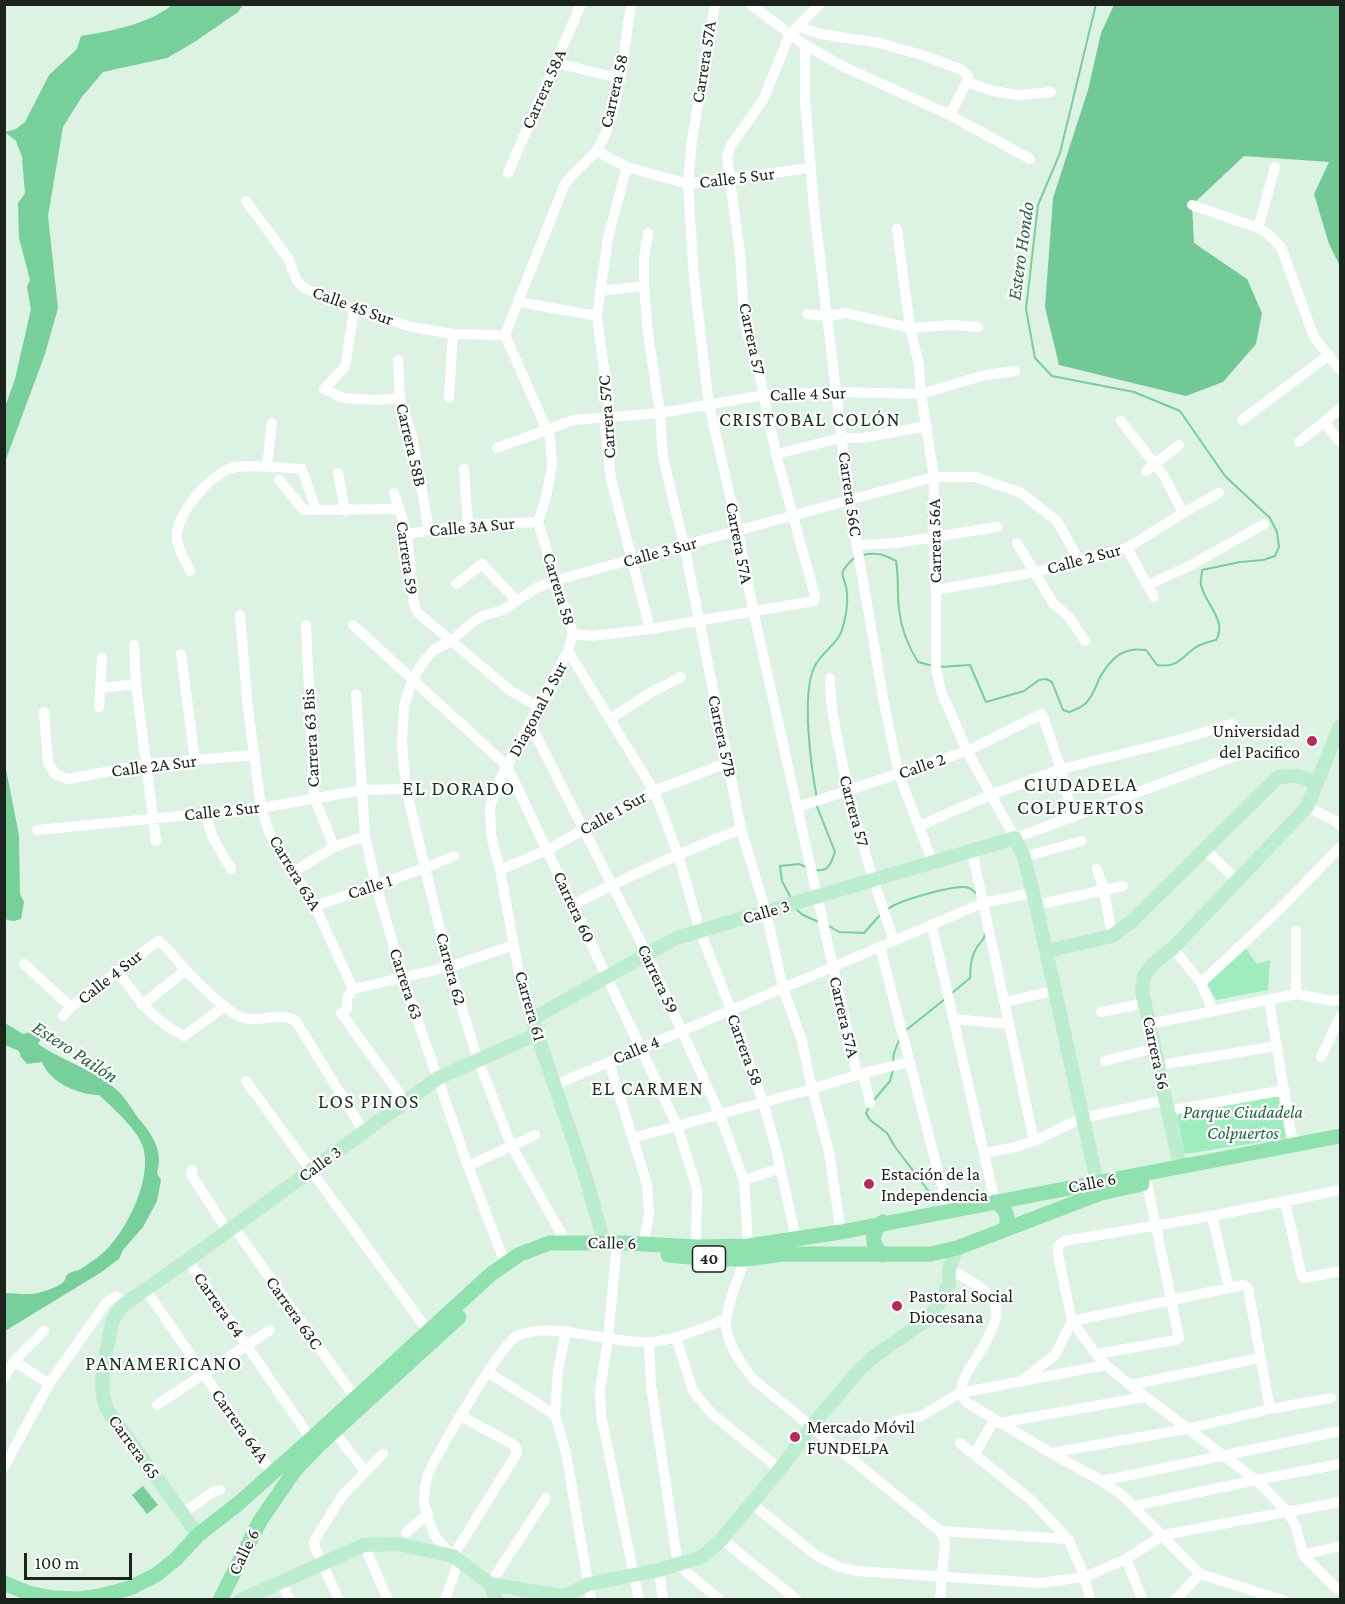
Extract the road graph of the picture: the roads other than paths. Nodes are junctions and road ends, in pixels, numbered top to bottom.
1 (581, 4) edge
2 (631, 4) edge
3 (715, 4) edge
4 (820, 4) edge
5 (758, 7) edge
6 (794, 30) junction
7 (805, 45) junction
8 (556, 63) junction
9 (619, 78) junction
10 (967, 82) junction
11 (1051, 92) dead end
12 (950, 115) junction
13 (596, 151) junction
14 (1030, 159) dead end
15 (627, 167) junction
16 (1275, 167) dead end
17 (811, 168) junction
18 (508, 173) dead end
19 (729, 178) junction
20 (688, 184) junction
21 (246, 201) dead end
22 (1191, 205) dead end
23 (1258, 228) junction
24 (897, 229) dead end
25 (648, 233) dead end
26 (644, 286) junction
27 (600, 291) junction
28 (519, 302) junction
29 (354, 309) junction
30 (807, 314) dead end
31 (597, 316) junction
32 (827, 316) junction
33 (978, 327) dead end
34 (910, 328) junction
35 (453, 334) junction
36 (505, 335) junction
37 (1329, 355) junction
38 (398, 360) dead end
39 (1341, 370) edge
40 (1015, 371) dead end
41 (835, 392) junction
42 (921, 394) junction
43 (764, 395) junction
44 (400, 398) junction
45 (449, 398) dead end
46 (709, 405) junction
47 (1341, 410) edge
48 (660, 413) junction
49 (607, 417) junction
50 (1242, 420) dead end
51 (1121, 421) dead end
52 (272, 423) dead end
53 (1325, 423) junction
54 (927, 426) junction
55 (547, 428) junction
56 (841, 438) junction
57 (1299, 442) dead end
58 (1341, 442) edge
59 (1179, 445) dead end
60 (497, 448) dead end
61 (776, 454) junction
62 (267, 466) junction
63 (1151, 468) junction
64 (464, 469) dead end
65 (338, 473) dead end
66 (934, 477) junction
67 (279, 480) dead end
68 (394, 493) dead end
69 (1219, 493) dead end
70 (849, 500) junction
71 (400, 509) junction
72 (310, 510) junction
73 (345, 511) junction
74 (1183, 513) junction
75 (794, 515) junction
76 (538, 522) junction
77 (1264, 524) dead end
78 (468, 525) junction
79 (997, 527) dead end
80 (429, 530) junction
81 (738, 531) junction
82 (406, 534) junction
83 (933, 537) junction
84 (1017, 543) dead end
85 (684, 545) junction
86 (857, 545) junction
87 (1127, 548) junction
88 (632, 560) junction
89 (1079, 560) junction
90 (190, 571) dead end
91 (1036, 572) junction
92 (557, 580) junction
93 (456, 584) dead end
94 (1148, 585) junction
95 (936, 590) junction
96 (1154, 597) dead end
97 (517, 601) junction
98 (753, 610) junction
99 (240, 615) dead end
100 (699, 620) junction
101 (306, 625) dead end
102 (353, 625) dead end
103 (650, 629) junction
104 (573, 634) junction
105 (451, 640) junction
106 (1085, 641) dead end
107 (134, 645) dead end
108 (568, 651) junction
109 (181, 654) dead end
110 (102, 658) dead end
111 (681, 677) dead end
112 (412, 678) junction
113 (830, 678) dead end
114 (135, 684) junction
115 (101, 688) junction
116 (356, 694) dead end
117 (99, 707) dead end
118 (539, 707) junction
119 (44, 712) dead end
120 (609, 720) junction
121 (530, 724) junction
122 (1232, 724) dead end
123 (1341, 726) edge
124 (967, 751) junction
125 (254, 755) junction
126 (1238, 755) dead end
127 (195, 760) junction
128 (729, 762) junction
129 (147, 764) junction
130 (507, 766) junction
131 (1061, 769) junction
132 (899, 775) junction
133 (1317, 783) junction
134 (406, 789) junction
135 (363, 790) junction
136 (654, 791) junction
137 (847, 791) junction
138 (990, 795) junction
139 (314, 798) junction
140 (798, 807) junction
141 (1307, 807) junction
142 (261, 808) junction
143 (205, 812) junction
144 (154, 818) junction
145 (1073, 818) junction
146 (919, 826) junction
147 (1341, 826) edge
148 (585, 829) junction
149 (741, 829) junction
150 (37, 830) dead end
151 (365, 836) junction
152 (1015, 838) junction
153 (156, 841) dead end
154 (1082, 841) dead end
155 (334, 847) junction
156 (1341, 848) edge
157 (1204, 849) junction
158 (547, 850) junction
159 (972, 851) junction
160 (678, 854) junction
161 (454, 856) dead end
162 (1024, 857) junction
163 (933, 863) junction
164 (425, 868) junction
165 (231, 869) dead end
166 (1097, 869) dead end
167 (500, 870) junction
168 (295, 871) junction
169 (873, 880) junction
170 (1238, 881) junction
171 (612, 884) junction
172 (376, 885) junction
173 (1123, 885) dead end
174 (1104, 890) junction
175 (817, 897) junction
176 (1034, 899) junction
177 (983, 903) junction
178 (573, 905) junction
179 (315, 906) junction
180 (766, 912) junction
181 (932, 925) junction
182 (700, 931) junction
183 (1296, 931) dead end
184 (1112, 936) junction
185 (894, 941) junction
186 (514, 945) junction
187 (880, 947) junction
188 (1173, 948) junction
189 (1047, 951) junction
190 (647, 954) junction
191 (24, 964) dead end
192 (449, 967) junction
193 (832, 967) junction
194 (186, 970) junction
195 (117, 972) junction
196 (607, 977) junction
197 (403, 978) junction
198 (1201, 984) junction
199 (783, 988) junction
200 (353, 989) junction
201 (1053, 991) junction
202 (1296, 994) junction
203 (1341, 999) edge
204 (1269, 1000) junction
205 (1005, 1002) junction
206 (1145, 1003) junction
207 (142, 1005) junction
208 (225, 1006) junction
209 (71, 1007) junction
210 (731, 1010) junction
211 (1213, 1011) junction
212 (1101, 1012) dead end
213 (63, 1017) dead end
214 (1341, 1017) edge
215 (532, 1019) junction
216 (953, 1019) junction
217 (1009, 1024) junction
218 (1150, 1024) junction
219 (682, 1030) junction
220 (537, 1034) junction
221 (1277, 1046) junction
222 (641, 1048) junction
223 (1155, 1048) junction
224 (1321, 1058) dead end
225 (478, 1060) junction
226 (1105, 1061) dead end
227 (609, 1062) junction
228 (910, 1062) junction
229 (1160, 1065) junction
230 (860, 1074) junction
231 (438, 1078) junction
232 (246, 1081) dead end
233 (555, 1085) junction
234 (812, 1089) junction
235 (1285, 1090) junction
236 (405, 1101) junction
237 (763, 1102) junction
238 (870, 1103) dead end
239 (1167, 1105) junction
240 (719, 1113) junction
241 (1082, 1119) junction
242 (677, 1125) junction
243 (364, 1132) junction
244 (535, 1135) dead end
245 (1341, 1136) edge
246 (633, 1138) junction
247 (1034, 1141) junction
248 (1293, 1145) junction
249 (1341, 1145) edge
250 (512, 1147) junction
251 (984, 1153) junction
252 (1180, 1166) junction
253 (468, 1167) junction
254 (781, 1168) junction
255 (192, 1170) dead end
256 (311, 1170) junction
257 (744, 1180) junction
258 (1097, 1182) junction
259 (1147, 1183) junction
260 (1341, 1190) edge
261 (1285, 1201) junction
262 (995, 1202) junction
263 (948, 1210) junction
264 (1212, 1216) junction
265 (883, 1222) junction
266 (1156, 1225) junction
267 (1006, 1228) junction
268 (231, 1230) junction
269 (841, 1232) junction
270 (796, 1239) junction
271 (566, 1242) junction
272 (645, 1244) junction
273 (696, 1247) junction
274 (610, 1248) junction
275 (957, 1248) junction
276 (747, 1252) junction
277 (883, 1254) junction
278 (931, 1254) junction
279 (188, 1260) junction
280 (505, 1263) junction
281 (949, 1269) junction
282 (1341, 1271) edge
283 (1229, 1288) junction
284 (146, 1290) junction
285 (1171, 1301) junction
286 (126, 1303) junction
287 (116, 1314) joint
288 (726, 1319) junction
289 (1072, 1321) junction
290 (270, 1330) dead end
291 (566, 1330) junction
292 (44, 1331) dead end
293 (428, 1331) junction
294 (675, 1336) junction
295 (608, 1340) junction
296 (649, 1342) junction
297 (247, 1346) junction
298 (1096, 1354) junction
299 (1260, 1358) junction
300 (14, 1361) junction
301 (1106, 1365) junction
302 (488, 1372) junction
303 (204, 1374) junction
304 (4, 1378) edge
305 (1020, 1382) junction
306 (49, 1384) junction
307 (1130, 1385) junction
308 (960, 1394) junction
309 (1145, 1397) junction
310 (355, 1398) junction
311 (1331, 1398) dead end
312 (157, 1405) dead end
313 (1270, 1409) junction
314 (555, 1415) junction
315 (461, 1416) junction
316 (997, 1421) junction
317 (811, 1427) junction
318 (1186, 1430) junction
319 (1341, 1431) edge
320 (334, 1432) junction
321 (311, 1438) junction
322 (960, 1443) dead end
323 (1051, 1453) junction
324 (383, 1454) dead end
325 (975, 1454) junction
326 (1222, 1455) junction
327 (846, 1456) junction
328 (1341, 1464) edge
329 (4, 1467) edge
330 (780, 1469) junction
331 (365, 1471) junction
332 (272, 1473) junction
333 (1101, 1480) junction
334 (1256, 1480) junction
335 (220, 1490) dead end
336 (546, 1498) dead end
337 (1341, 1502) edge
338 (239, 1503) junction
339 (751, 1503) junction
340 (1134, 1506) junction
341 (1288, 1512) junction
342 (183, 1513) junction
343 (428, 1513) junction
344 (260, 1521) junction
345 (940, 1531) junction
346 (406, 1533) dead end
347 (198, 1534) junction
348 (1163, 1535) junction
349 (722, 1539) junction
350 (1068, 1539) junction
351 (364, 1545) junction
352 (1341, 1546) edge
353 (1303, 1555) junction
354 (456, 1558) junction
355 (1126, 1559) junction
356 (324, 1563) junction
357 (678, 1565) junction
358 (659, 1570) junction
359 (1200, 1574) junction
360 (635, 1576) junction
361 (1085, 1576) junction
362 (942, 1577) junction
363 (1341, 1578) edge
364 (1328, 1581) junction
365 (281, 1582) junction
366 (4, 1583) edge
367 (229, 1583) junction
368 (490, 1584) junction
369 (589, 1584) junction
370 (1341, 1592) edge
371 (44, 1598) edge
372 (559, 1598) edge
373 (220, 1599) edge
374 (238, 1599) edge
375 (290, 1599) edge
376 (339, 1599) edge
377 (388, 1599) edge
378 (445, 1599) edge
379 (497, 1599) edge
380 (591, 1599) edge
381 (639, 1599) edge
382 (663, 1599) edge
383 (720, 1599) edge
384 (797, 1599) edge
385 (940, 1599) edge
386 (1090, 1599) edge
387 (1143, 1599) edge
388 (1175, 1599) edge
389 (1283, 1599) edge

1 - 8 street, Carrera 58A
2 - 9 street, Carrera 58
3 - 20 street, Carrera 57A
4 - 6 street
5 - 6 street
6 - 7 street
6 - 10 street
6 - 19 street, Carrera 57
7 - 12 street
7 - 17 street, Carrera 56C
8 - 9 street
8 - 18 street, Carrera 58A
9 - 13 street, Carrera 58
10 - 11 street
10 - 12 street
12 - 14 street
13 - 15 street, Calle 5 Sur
13 - 28 street, Carrera 58
15 - 20 street, Calle 5 Sur
15 - 27 street, Carrera 57C
16 - 23 street
17 - 19 street, Calle 5 Sur
17 - 32 street, Carrera 56C
19 - 20 street, Calle 5 Sur
19 - 43 street, Carrera 57
20 - 46 street, Carrera 57A
21 - 29 street, Calle 4S Sur
22 - 23 street
23 - 37 street
24 - 34 street, Carrera 56A
25 - 26 street, Carrera 57B
26 - 27 street
26 - 48 street, Carrera 57B
27 - 31 street, Carrera 57C
28 - 31 street
28 - 36 street, Carrera 58
29 - 35 street, Calle 4S Sur
29 - 44 street
30 - 32 street
31 - 49 street, Carrera 57C
32 - 34 street
32 - 41 street, Carrera 56C
33 - 34 street
34 - 42 street, Carrera 56A
35 - 36 street, Calle 4S Sur
35 - 45 street
36 - 55 street
37 - 39 street
37 - 50 street
38 - 44 street, Carrera 58B
40 - 42 street, Calle 4 Sur
41 - 42 street, Calle 4 Sur
41 - 43 street, Calle 4 Sur
41 - 56 street, Carrera 56C
42 - 54 street, Carrera 56A
43 - 46 street, Calle 4 Sur
43 - 61 street, Carrera 57
44 - 80 street, Carrera 58B
46 - 48 street, Calle 4 Sur
46 - 81 street, Carrera 57A
47 - 53 street
48 - 49 street, Calle 4 Sur
48 - 85 street, Carrera 57B
49 - 55 street, Calle 4 Sur
49 - 88 street, Carrera 57C
51 - 63 street
52 - 62 street
53 - 57 street
53 - 58 street
54 - 56 street
54 - 66 street, Carrera 56A
55 - 60 street, Calle 4 Sur
55 - 76 street
56 - 61 street
56 - 70 street, Carrera 56C
59 - 63 street
61 - 75 street, Carrera 57
62 - 72 street
62 - 90 street
63 - 74 street
64 - 78 street
65 - 73 street
66 - 70 street, Calle 3 Sur
66 - 83 street, Carrera 56A
66 - 89 street, Calle 3 Sur
67 - 72 street
68 - 71 street, Carrera 59
69 - 74 street, Calle 2 Sur
70 - 75 street, Calle 3 Sur
70 - 86 street, Carrera 56C
71 - 73 street
71 - 82 street, Carrera 59
72 - 73 street
74 - 87 street, Calle 2 Sur
75 - 81 street, Calle 3 Sur
75 - 98 street, Carrera 57
76 - 78 street, Calle 3A Sur
76 - 92 street, Carrera 58
77 - 94 street
78 - 80 street, Calle 3A Sur
79 - 83 street
80 - 82 street, Calle 3A Sur
81 - 85 street, Calle 3 Sur
81 - 98 street, Carrera 57A
82 - 105 street, Carrera 59
83 - 86 street
83 - 95 street, Carrera 56A
84 - 91 street
85 - 88 street, Calle 3 Sur
85 - 100 street, Carrera 57B
86 - 132 street, Carrera 56C
87 - 89 street, Calle 2 Sur
87 - 94 street
88 - 92 street, Calle 3 Sur
88 - 103 street, Carrera 57C
89 - 91 street, Calle 2 Sur
91 - 95 street, Calle 2 Sur
91 - 106 street
92 - 97 street, Calle 3 Sur
92 - 104 street, Carrera 58
93 - 97 street
94 - 96 street
95 - 124 street, Carrera 56A
97 - 105 street, Calle 3 Sur
98 - 100 street
98 - 140 street, Carrera 57A
99 - 125 street, Carrera 63A
100 - 103 street
100 - 128 street, Carrera 57B
101 - 139 street, Carrera 63 Bis
102 - 112 street, Carrera 60
103 - 104 street
104 - 108 street, Carrera 58
105 - 112 street, Calle 3 Sur
105 - 118 street, Carrera 59
107 - 114 street
108 - 118 street, Diagonal 2 Sur
108 - 120 street, Carrera 58
109 - 127 street
110 - 115 street
111 - 120 street
112 - 130 street, Carrera 60
112 - 134 street, Carrera 62
113 - 137 street, Carrera 57
114 - 115 street
114 - 129 street
115 - 117 street
116 - 135 street, Carrera 63
118 - 121 street, Diagonal 2 Sur
119 - 129 street, Calle 2A Sur
120 - 136 street, Carrera 58
121 - 130 street, Diagonal 2 Sur
121 - 148 street, Carrera 59
122 - 131 street
123 - 133 main road
124 - 131 street, Calle 2
124 - 132 street, Calle 2
124 - 138 street, Carrera 56A
125 - 127 street, Calle 2A Sur
125 - 142 street, Carrera 63A
126 - 145 street
127 - 129 street, Calle 2A Sur
128 - 136 street, Calle 1 Sur
128 - 149 street, Carrera 57B
129 - 144 street
130 - 158 street, Carrera 60
130 - 167 street, Carrera 61
131 - 138 street
131 - 145 street
132 - 137 street, Calle 2
132 - 146 street, Carrera 56C
133 - 141 main road
133 - 157 main road
134 - 135 street, Calle 2 Sur
134 - 164 street, Carrera 62
135 - 139 street, Calle 2 Sur
135 - 151 street, Carrera 63
136 - 148 street, Calle 1 Sur
136 - 160 street, Carrera 58
137 - 140 street, Calle 2
137 - 169 street, Carrera 57
138 - 146 street
138 - 152 street, Carrera 56A
139 - 142 street, Calle 2 Sur
139 - 155 street, Carrera 63 Bis
140 - 175 street, Carrera 57A
141 - 147 street
141 - 170 main road
142 - 143 street, Calle 2 Sur
142 - 168 street, Carrera 63A
143 - 144 street, Calle 2 Sur
143 - 165 street
144 - 150 street, Calle 2 Sur
144 - 153 street
145 - 152 street
146 - 163 street, Carrera 56C
148 - 158 street, Calle 1 Sur
148 - 171 street, Carrera 59
149 - 160 street
149 - 180 street, Carrera 57B
151 - 155 street
151 - 172 street, Carrera 63
152 - 159 main road, Calle 3
152 - 162 main road
154 - 162 street
155 - 168 street
156 - 198 street
157 - 170 street
157 - 184 main road
158 - 167 street, Calle 1 Sur
158 - 178 street, Carrera 60
159 - 163 main road, Calle 3
159 - 177 street
160 - 171 street
160 - 182 street, Carrera 58
161 - 164 street
162 - 176 main road
163 - 169 main road, Calle 3
164 - 172 street, Calle 1
164 - 192 street, Carrera 62
166 - 174 street
167 - 186 street, Carrera 61
168 - 179 street, Carrera 63A
169 - 175 main road, Calle 3
169 - 185 street, Carrera 57
170 - 188 main road
171 - 178 street
171 - 190 street, Carrera 59
172 - 179 street, Calle 1
172 - 197 street, Carrera 63
173 - 174 street, Calle 4
174 - 176 street, Calle 4
174 - 184 street
175 - 180 main road, Calle 3
175 - 193 street, Carrera 57A
176 - 177 street, Calle 4
176 - 189 main road
177 - 181 street, Calle 4
177 - 205 street
178 - 196 street, Carrera 60
179 - 200 street, Carrera 63A
180 - 182 main road, Calle 3
180 - 199 street, Carrera 57B
181 - 185 street, Calle 4
181 - 216 street
182 - 190 main road, Calle 3
182 - 210 street, Carrera 58
183 - 202 street
184 - 189 main road
185 - 187 street, Calle 4
186 - 192 street
186 - 215 street, Carrera 61
187 - 193 street, Calle 4
187 - 228 street
188 - 198 street
188 - 206 main road, Carrera 56
189 - 201 main road
190 - 196 main road, Calle 3
190 - 219 street, Carrera 59
191 - 209 street
192 - 197 street
192 - 225 street, Carrera 62
193 - 199 street, Calle 4
193 - 230 street, Carrera 57A
194 - 195 street, Calle 4 Sur
194 - 207 street
194 - 208 street
195 - 207 street
195 - 209 street, Calle 4 Sur
196 - 215 main road, Calle 3
196 - 222 street, Carrera 60
197 - 200 street
197 - 231 street, Carrera 63
198 - 211 street
199 - 210 street, Calle 4
199 - 234 street, Carrera 57B
200 - 236 street
201 - 205 street
201 - 241 main road
202 - 203 street
202 - 204 street
204 - 211 street
204 - 221 street
205 - 217 street
206 - 212 street
206 - 218 main road, Carrera 56
207 - 208 street
208 - 243 street
209 - 213 street, Calle 4 Sur
210 - 219 street, Calle 4
210 - 237 street, Carrera 58
211 - 218 street
214 - 224 street
215 - 220 main road, Carrera 61
216 - 217 street
216 - 251 street
217 - 247 street
218 - 223 main road, Carrera 56
219 - 222 street, Calle 4
219 - 240 street, Carrera 59
220 - 225 main road, Calle 3
220 - 233 main road, Carrera 61
221 - 229 street
221 - 235 street
222 - 227 street, Calle 4
222 - 242 street, Carrera 60
223 - 226 street
223 - 229 main road, Carrera 56
225 - 231 main road, Calle 3
225 - 250 street, Carrera 62
227 - 233 street, Calle 4
227 - 246 street
228 - 230 street
228 - 263 street
229 - 239 main road, Carrera 56
230 - 234 street
230 - 238 street, Carrera 57A
231 - 236 main road, Calle 3
231 - 253 street, Carrera 63
232 - 256 street
233 - 274 main road, Carrera 61
234 - 237 street
234 - 269 street, Carrera 57B
235 - 239 street
235 - 248 street
236 - 243 main road, Calle 3
237 - 240 street
237 - 254 street, Carrera 58
239 - 241 street
239 - 252 main road, Carrera 56
240 - 242 street
240 - 257 street, Carrera 59
241 - 247 street
241 - 258 main road
242 - 246 street
242 - 273 street, Carrera 60
243 - 256 main road, Calle 3
244 - 250 street
245 - 248 highway, Calle 6 / 40
246 - 272 street
247 - 251 street
248 - 252 highway, Calle 6 / 40
249 - 259 highway, Calle 6 / 40
250 - 253 street
250 - 271 street, Carrera 62
251 - 262 street
252 - 258 highway, Calle 6 / 40
253 - 280 street, Carrera 63
254 - 257 street
254 - 270 street, Carrera 58
255 - 268 street
256 - 268 main road, Calle 3
256 - 293 street
257 - 276 street, Carrera 59
258 - 262 highway, Calle 6 / 40
259 - 266 street
259 - 267 highway, Calle 6 / 40
260 - 261 street
261 - 264 street
261 - 282 street
262 - 263 highway, Calle 6 / 40
262 - 267 highway
263 - 265 highway, Calle 6 / 40
264 - 266 street
264 - 283 street
265 - 269 highway, Calle 6 / 40
265 - 277 highway
266 - 285 street
266 - 289 street
267 - 275 highway, Calle 6 / 40
268 - 279 main road, Calle 3
268 - 310 street, Carrera 63C
269 - 270 highway, Calle 6 / 40
270 - 276 highway, Calle 6 / 40
271 - 274 highway, Calle 6 / 40
271 - 280 highway, Calle 6 / 40
272 - 273 highway, Calle 6 / 40
272 - 274 highway, Calle 6 / 40
273 - 276 highway, Calle 6 / 40
274 - 276 highway, Calle 6 / 40
274 - 295 street
274 - 320 highway, Calle 6 / 40
275 - 278 highway, Calle 6 / 40
275 - 281 main road
276 - 277 highway, Calle 6 / 40
276 - 288 street
277 - 278 highway, Calle 6 / 40
278 - 281 main road
279 - 284 main road, Calle 3
279 - 297 street, Carrera 64
280 - 293 highway, Calle 6 / 40
281 - 308 street
281 - 317 main road
283 - 285 street
283 - 299 street
284 - 286 main road, Calle 3
284 - 303 street, Carrera 64A
285 - 289 street
285 - 298 street
286 - 287 main road, Calle 3
286 - 306 street
287 - 342 main road, Carrera 65
288 - 294 street
288 - 317 street
289 - 298 street
289 - 305 street
290 - 297 street
291 - 295 street
291 - 302 street
291 - 314 street
292 - 300 street
293 - 310 highway, Calle 6 / 40
294 - 296 street
294 - 330 street
295 - 296 street
295 - 360 street
296 - 357 street
297 - 303 street
297 - 321 street, Carrera 64
298 - 301 street
299 - 307 street
299 - 313 street
300 - 304 street
300 - 306 street
301 - 305 street
301 - 307 street
302 - 314 street
302 - 315 street
303 - 312 street
303 - 332 street, Carrera 64A
305 - 308 street
306 - 329 street
307 - 309 street
308 - 316 street
308 - 327 street
309 - 316 street
309 - 318 street
310 - 321 highway, Calle 6 / 40
311 - 313 street
313 - 318 street
314 - 369 street
315 - 343 street
315 - 354 street
316 - 323 street
316 - 325 street
317 - 327 street
317 - 330 main road
318 - 323 street
318 - 326 street
319 - 326 street
320 - 331 street
320 - 344 highway, Calle 6 / 40
321 - 332 highway, Calle 6 / 40
322 - 325 street
323 - 333 street
324 - 331 street
325 - 350 street
326 - 333 street
326 - 334 street
327 - 345 street
328 - 334 street
330 - 339 main road
331 - 356 street
332 - 338 highway, Calle 6 / 40
333 - 340 street
334 - 340 street
334 - 341 street
335 - 342 street
336 - 368 street
337 - 341 street
338 - 344 highway
338 - 347 highway, Calle 6 / 40
339 - 349 main road
339 - 362 street
340 - 348 street
341 - 348 street
341 - 353 street
342 - 347 main road, Carrera 65
343 - 346 street
343 - 354 street
344 - 367 highway, Calle 6 / 40
345 - 350 street
345 - 362 street
347 - 371 highway, Calle 6 / 40
348 - 355 street
348 - 359 street
349 - 357 main road
349 - 384 street
350 - 361 street
351 - 354 main road
351 - 356 main road
351 - 377 street
352 - 353 street
353 - 364 street
354 - 368 main road
354 - 378 street
355 - 361 street
355 - 387 street
356 - 365 main road
356 - 376 street
357 - 358 main road
357 - 383 street
358 - 360 main road
358 - 382 street
359 - 388 street
359 - 389 street
360 - 369 main road
360 - 381 street
361 - 362 street
361 - 386 street
362 - 385 street
363 - 364 street
364 - 370 street
365 - 374 main road
365 - 375 street
366 - 371 highway, Calle 6 / 40
367 - 373 highway, Calle 6 / 40
367 - 374 street
368 - 372 main road
368 - 379 main road
369 - 372 main road
369 - 380 street

